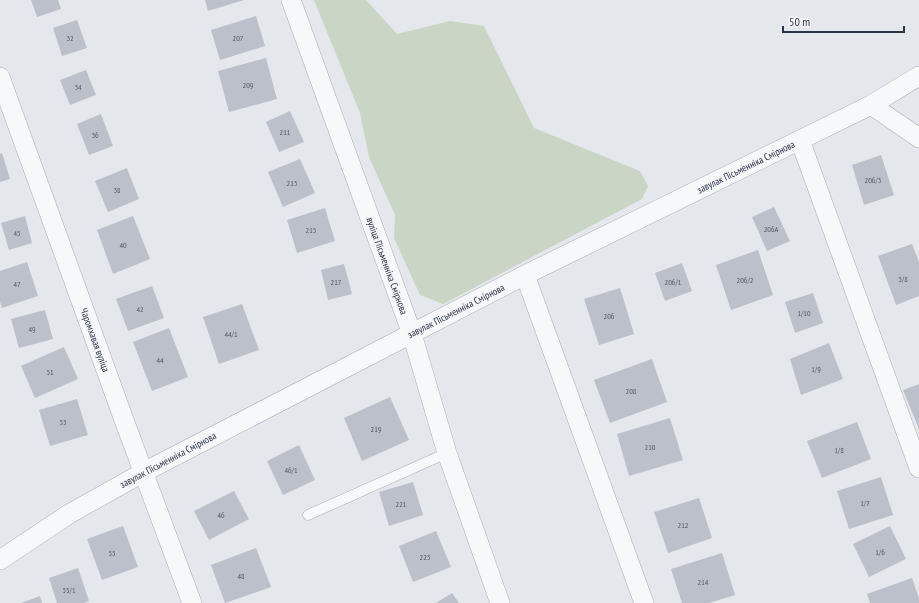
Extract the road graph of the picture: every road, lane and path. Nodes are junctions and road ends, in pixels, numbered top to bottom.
1 (291, 0) edge
2 (919, 76) edge
3 (0, 77) edge
4 (871, 105) junction
5 (919, 138) edge
6 (800, 140) junction
7 (525, 275) junction
8 (412, 334) junction
9 (447, 453) junction
10 (919, 468) edge
11 (144, 472) junction
12 (308, 515) dead end
13 (0, 560) edge
14 (192, 603) edge
15 (500, 603) edge
16 (644, 603) edge

1 - 8 street, вуліца Пісьменніка Смірнова
2 - 4 street, завулак Пісьменніка Смірнова
3 - 11 street, Чаромхавая вуліца
4 - 5 street
4 - 6 street, завулак Пісьменніка Смірнова
6 - 7 street, завулак Пісьменніка Смірнова
6 - 10 street
7 - 8 street, завулак Пісьменніка Смірнова
7 - 16 street
8 - 9 street, вуліца Пісьменніка Смірнова
8 - 11 street, завулак Пісьменніка Смірнова
9 - 12 lane
9 - 15 street, вуліца Пісьменніка Смірнова
11 - 13 street, завулак Пісьменніка Смірнова
11 - 14 street, Чаромхавая вуліца

